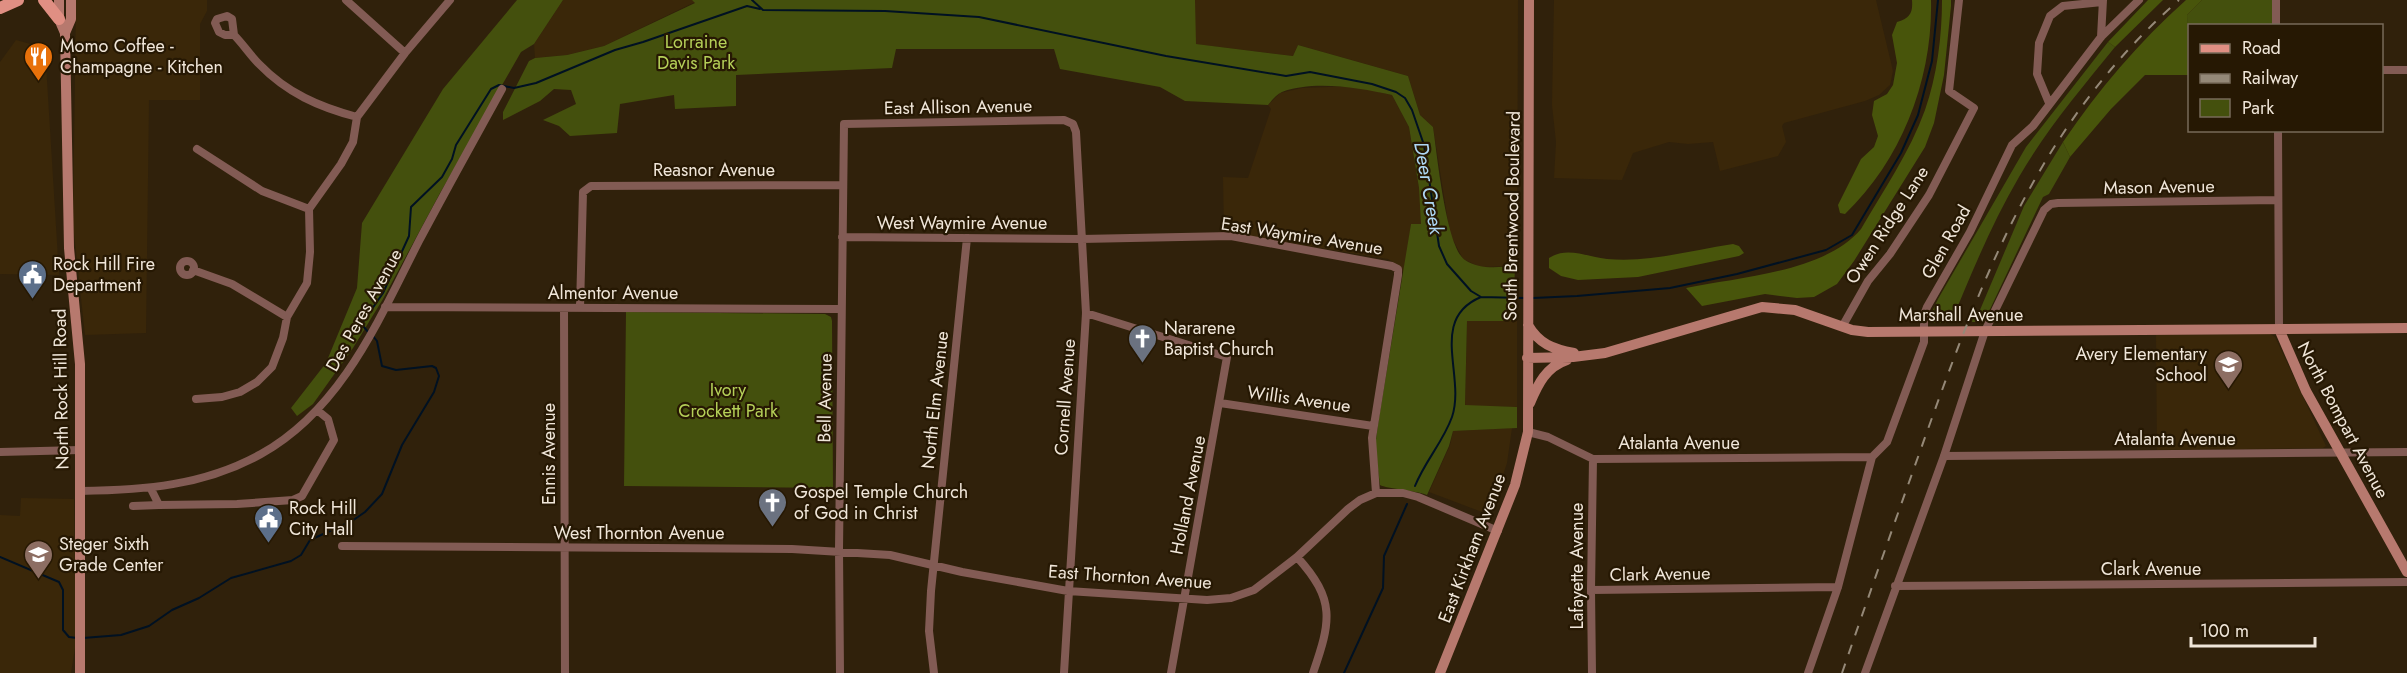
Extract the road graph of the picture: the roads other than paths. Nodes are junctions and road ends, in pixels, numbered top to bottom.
1 (18, 0) edge
2 (44, 0) edge
3 (59, 0) edge
4 (71, 0) edge
5 (346, 0) edge
6 (450, 0) edge
7 (1529, 0) edge
8 (1959, 0) edge
9 (2139, 0) edge
10 (2276, 0) edge
11 (2103, 1) edge
12 (0, 8) edge
13 (60, 19) junction
14 (2276, 24) edge
15 (65, 33) junction
16 (234, 35) dead end
17 (2101, 37) junction
18 (405, 53) junction
19 (2383, 70) edge
20 (2407, 70) edge
21 (502, 89) dead end
22 (2049, 103) junction
23 (357, 117) junction
24 (844, 124) joint
25 (1073, 124) joint
26 (2278, 132) edge
27 (198, 149) dead end
28 (843, 184) junction
29 (2278, 200) junction
30 (309, 209) junction
31 (842, 237) junction
32 (967, 238) junction
33 (1081, 239) junction
34 (193, 270) dead end
35 (385, 307) junction
36 (564, 308) junction
37 (580, 308) junction
38 (842, 309) junction
39 (1086, 313) junction
40 (286, 317) junction
41 (1528, 325) junction
42 (1842, 327) junction
43 (2407, 328) edge
44 (2279, 329) junction
45 (1924, 331) junction
46 (1985, 331) junction
47 (1605, 354) junction
48 (1573, 357) junction
49 (1527, 358) junction
50 (196, 399) dead end
51 (1220, 403) junction
52 (1528, 406) junction
53 (317, 410) junction
54 (1373, 426) junction
55 (1528, 432) junction
56 (80, 450) junction
57 (0, 452) edge
58 (2340, 452) junction
59 (2407, 452) edge
60 (1944, 456) junction
61 (1872, 457) junction
62 (1593, 459) junction
63 (151, 489) junction
64 (80, 491) junction
65 (1376, 494) junction
66 (159, 505) junction
67 (133, 506) dead end
68 (1498, 531) junction
69 (342, 546) dead end
70 (564, 548) junction
71 (839, 550) junction
72 (1297, 556) junction
73 (934, 565) junction
74 (2407, 572) edge
75 (2407, 582) edge
76 (1895, 586) junction
77 (1838, 587) junction
78 (1591, 590) junction
79 (1068, 591) junction
80 (1183, 600) junction
81 (80, 673) edge
82 (565, 673) edge
83 (840, 673) edge
84 (934, 673) edge
85 (1064, 673) edge
86 (1172, 673) edge
87 (1313, 673) edge
88 (1440, 673) edge
89 (1592, 673) edge
90 (1808, 673) edge
91 (1865, 673) edge

1 - 12 main road
2 - 13 main road
3 - 13 street, North Rock Hill Road
4 - 15 street, North Rock Hill Road
5 - 18 street
6 - 18 street
7 - 41 street, South Brentwood Boulevard
8 - 42 street, Owen Ridge Lane
9 - 17 street, Glen Road
10 - 14 street
11 - 17 street
11 - 22 street
13 - 15 street, North Rock Hill Road
15 - 56 street, North Rock Hill Road
16 - 23 street
17 - 22 street, Glen Road
18 - 23 street
19 - 20 street
21 - 35 street, Des Peres Avenue
22 - 45 street, Glen Road
23 - 30 street
24 - 25 street, East Allison Avenue
24 - 28 street, Bell Avenue
25 - 33 street, Cornell Avenue
26 - 29 street, North Bompart Avenue
27 - 30 street
28 - 31 street, Bell Avenue
28 - 37 street, Reasnor Avenue
29 - 44 street, North Bompart Avenue
29 - 46 street, Mason Avenue
30 - 40 street
31 - 32 street, West Waymire Avenue
31 - 38 street, Bell Avenue
32 - 33 street, West Waymire Avenue
32 - 73 street, North Elm Avenue
33 - 39 street, Cornell Avenue
33 - 54 street, East Waymire Avenue
34 - 40 street
35 - 36 street, Almentor Avenue
35 - 53 street, Des Peres Avenue
36 - 37 street, Almentor Avenue
36 - 70 street, Ennis Avenue
37 - 38 street, Almentor Avenue
38 - 71 street, Bell Avenue
39 - 51 street, Holland Avenue
39 - 79 street, Cornell Avenue
40 - 50 street
41 - 47 street
41 - 49 street, South Brentwood Boulevard
42 - 45 street, Marshall Avenue
42 - 47 street, Marshall Avenue
43 - 44 street, Marshall Avenue
44 - 46 street, Marshall Avenue
44 - 58 street, North Bompart Avenue
45 - 46 street, Marshall Avenue
45 - 61 street, Glen Road
46 - 60 street
47 - 48 street, Marshall Avenue
48 - 49 street, Marshall Avenue
48 - 52 street
49 - 52 street, South Brentwood Boulevard
51 - 54 street, Willis Avenue
51 - 80 street, Holland Avenue
52 - 55 street, South Brentwood Boulevard
53 - 63 street, Des Peres Avenue
53 - 66 street
54 - 65 street, East Waymire Avenue
55 - 62 street, Atalanta Avenue
55 - 68 street, East Kirkham Avenue
56 - 57 street
56 - 64 street, North Rock Hill Road
58 - 59 street, Atalanta Avenue
58 - 60 street, Atalanta Avenue
58 - 74 street, North Bompart Avenue
60 - 76 street
61 - 62 street, Atalanta Avenue
61 - 77 street, Glen Road
62 - 78 street, Lafayette Avenue
63 - 64 street, Des Peres Avenue
63 - 66 street
64 - 81 street, North Rock Hill Road
65 - 68 street, East Thornton Avenue
65 - 72 street, East Thornton Avenue
66 - 67 street
68 - 88 street, East Kirkham Avenue
69 - 70 street, West Thornton Avenue
70 - 71 street, West Thornton Avenue
70 - 82 street, Ennis Avenue
71 - 73 street, West Thornton Avenue
71 - 83 street, Bell Avenue
72 - 80 street, East Thornton Avenue
72 - 87 street
73 - 79 street, East Thornton Avenue
73 - 84 street, North Elm Avenue
75 - 76 street, Clark Avenue
76 - 91 street
77 - 78 street, Clark Avenue
77 - 90 street, Glen Road
78 - 89 street, Lafayette Avenue
79 - 80 street, East Thornton Avenue
79 - 85 street, Cornell Avenue
80 - 86 street, Holland Avenue

